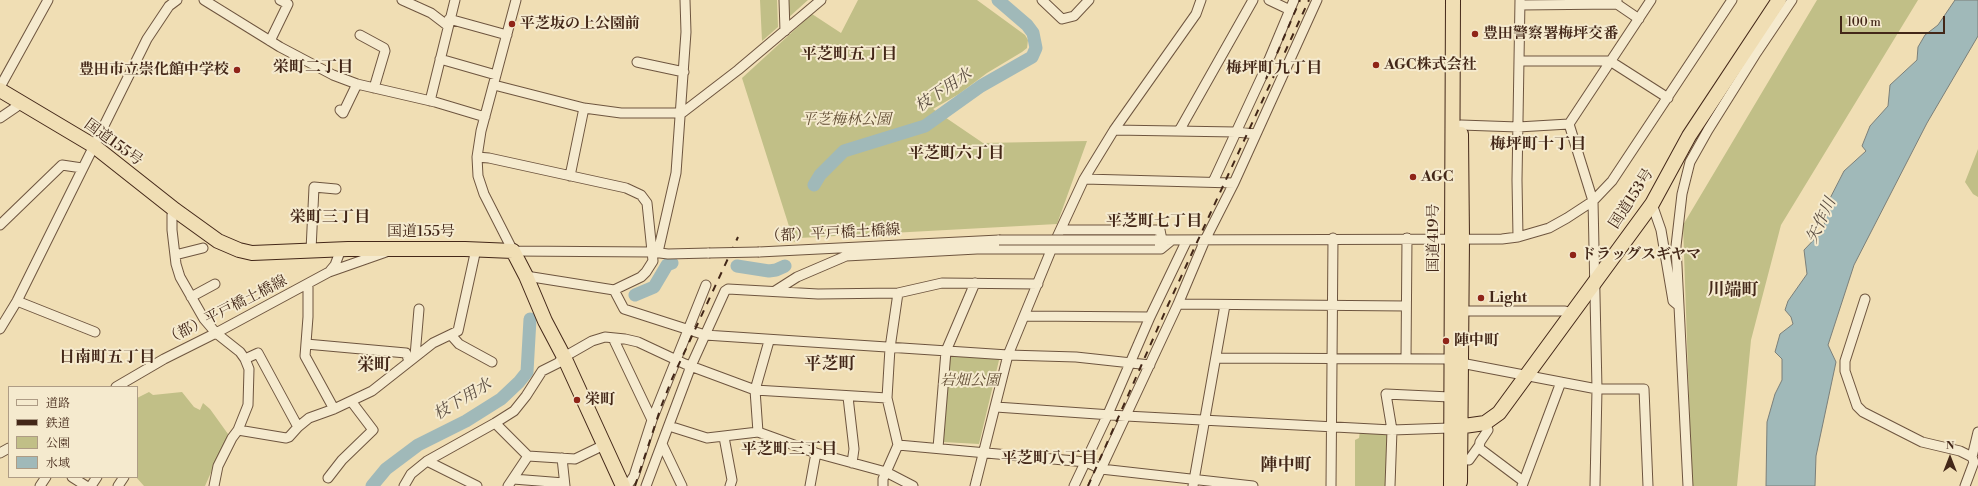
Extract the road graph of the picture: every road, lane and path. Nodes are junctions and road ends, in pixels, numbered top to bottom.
1 (48, 0) edge
2 (177, 0) edge
3 (204, 0) edge
4 (280, 0) edge
5 (402, 0) edge
6 (454, 0) edge
7 (516, 0) edge
8 (685, 0) edge
9 (784, 0) edge
10 (821, 0) edge
11 (1042, 0) edge
12 (1089, 0) edge
13 (1201, 0) edge
14 (1253, 0) edge
15 (1269, 0) edge
16 (1294, 0) edge
17 (1317, 0) edge
18 (1453, 0) edge
19 (1462, 0) edge
20 (1651, 0) edge
21 (1732, 0) edge
22 (1792, 0) edge
23 (1617, 2) edge
24 (1520, 3) edge
25 (1776, 4) edge
26 (1290, 10) junction
27 (1639, 19) junction
28 (449, 22) junction
29 (785, 31) junction
30 (360, 35) dead end
31 (507, 35) junction
32 (270, 41) junction
33 (440, 59) junction
34 (1519, 61) junction
35 (1610, 61) junction
36 (637, 62) dead end
37 (684, 72) junction
38 (495, 80) junction
39 (357, 84) junction
40 (0, 88) edge
41 (374, 88) junction
42 (1668, 98) junction
43 (430, 101) junction
44 (22, 103) junction
45 (584, 108) junction
46 (340, 110) dead end
47 (682, 113) junction
48 (485, 117) junction
49 (0, 118) edge
50 (1569, 124) junction
51 (1461, 125) junction
52 (1518, 127) junction
53 (1114, 130) junction
54 (1180, 131) junction
55 (1236, 132) junction
56 (1256, 134) junction
57 (94, 146) junction
58 (477, 157) junction
59 (82, 168) junction
60 (570, 176) junction
61 (1084, 179) junction
62 (1213, 182) junction
63 (1234, 183) junction
64 (336, 189) dead end
65 (1593, 201) junction
66 (1652, 204) junction
67 (174, 210) junction
68 (0, 225) edge
69 (1062, 230) junction
70 (1518, 237) junction
71 (1333, 238) junction
72 (1407, 238) junction
73 (1456, 239) junction
74 (1158, 240) junction
75 (1172, 240) junction
76 (1188, 240) junction
77 (1205, 240) junction
78 (203, 248) dead end
79 (1052, 248) junction
80 (341, 249) junction
81 (395, 249) junction
82 (476, 249) junction
83 (311, 250) junction
84 (512, 251) junction
85 (655, 252) junction
86 (175, 255) junction
87 (329, 272) junction
88 (526, 276) junction
89 (975, 283) junction
90 (215, 284) dead end
91 (308, 284) junction
92 (1038, 284) junction
93 (1595, 284) junction
94 (706, 285) dead end
95 (614, 290) junction
96 (775, 291) junction
97 (898, 293) junction
98 (191, 297) junction
99 (1865, 299) dead end
100 (17, 301) junction
101 (1178, 304) junction
102 (1225, 304) junction
103 (1333, 306) junction
104 (1406, 306) junction
105 (1680, 306) junction
106 (419, 309) dead end
107 (1461, 311) junction
108 (1573, 313) junction
109 (1025, 316) junction
110 (1150, 317) junction
111 (0, 329) edge
112 (687, 331) junction
113 (95, 332) dead end
114 (216, 333) junction
115 (452, 335) junction
116 (705, 335) junction
117 (613, 338) junction
118 (770, 341) junction
119 (306, 344) junction
120 (890, 348) junction
121 (946, 351) junction
122 (1008, 355) junction
123 (564, 357) junction
124 (412, 358) junction
125 (1216, 358) junction
126 (246, 359) junction
127 (1331, 359) junction
128 (1406, 359) junction
129 (676, 360) junction
130 (1455, 361) junction
131 (492, 362) dead end
132 (1130, 363) junction
133 (1150, 365) junction
134 (691, 366) junction
135 (1527, 376) junction
136 (1562, 382) junction
137 (118, 386) edge
138 (1597, 389) junction
139 (755, 390) junction
140 (848, 397) junction
141 (1450, 397) junction
142 (887, 398) junction
143 (351, 401) junction
144 (996, 407) junction
145 (334, 409) junction
146 (1108, 414) junction
147 (1126, 416) junction
148 (652, 420) junction
149 (1204, 420) junction
150 (495, 423) junction
151 (1486, 423) junction
152 (669, 426) junction
153 (1331, 426) junction
154 (298, 427) junction
155 (1455, 428) junction
156 (238, 430) junction
157 (1392, 430) junction
158 (758, 432) junction
159 (1978, 432) edge
160 (724, 436) junction
161 (662, 444) junction
162 (604, 445) junction
163 (898, 445) junction
164 (1479, 446) junction
165 (938, 448) junction
166 (984, 452) junction
167 (816, 453) junction
168 (528, 456) junction
169 (1972, 457) junction
170 (562, 458) junction
171 (1469, 460) dead end
172 (427, 461) junction
173 (1086, 462) junction
174 (852, 463) junction
175 (1101, 469) junction
176 (886, 472) junction
177 (74, 478) edge
178 (328, 478) dead end
179 (510, 482) edge
180 (1194, 483) edge
181 (564, 484) edge
182 (1523, 484) edge
183 (86, 486) edge
184 (214, 486) edge
185 (404, 486) edge
186 (477, 486) edge
187 (623, 486) edge
188 (627, 486) edge
189 (646, 486) edge
190 (682, 486) edge
191 (730, 486) edge
192 (810, 486) edge
193 (883, 486) edge
194 (913, 486) edge
195 (975, 486) edge
196 (1074, 486) edge
197 (1093, 486) edge
198 (1253, 486) edge
199 (1331, 486) edge
200 (1390, 486) edge
201 (1451, 486) edge
202 (1460, 486) edge
203 (1594, 486) edge
204 (1648, 486) edge
205 (1688, 486) edge
206 (1965, 486) edge

1 - 40 street
2 - 57 street
3 - 32 street
4 - 32 street
5 - 28 street
6 - 28 street
7 - 31 street
8 - 37 street
9 - 29 street
10 - 29 street
11 - 12 street
13 - 53 street
14 - 54 street
15 - 26 street
16 - 26 street
17 - 56 street
18 - 73 highway, 国道419号
19 - 51 highway, 国道419号
20 - 27 street
21 - 42 street, （都）平戸橋土橋線
22 - 105 street
23 - 24 street
23 - 27 street
24 - 34 street
25 - 66 highway, 国道153号
26 - 55 street
27 - 35 street
28 - 31 street
28 - 33 street
29 - 47 street
30 - 41 street
31 - 38 street
32 - 39 street
33 - 38 street
33 - 43 street
34 - 35 street
34 - 52 street
35 - 42 street
35 - 50 street
36 - 37 street
37 - 47 street
38 - 45 street
38 - 48 street
39 - 41 street
39 - 46 street
40 - 44 highway, 国道155号
41 - 43 street
42 - 65 street, （都）平戸橋土橋線
43 - 48 street
44 - 49 street
44 - 57 highway, 国道155号
45 - 47 street
45 - 60 street
47 - 85 street
48 - 58 street
50 - 52 street
50 - 65 street
51 - 52 street
51 - 73 highway, 国道419号
52 - 70 street
53 - 54 street
53 - 61 street
54 - 55 street
55 - 56 street
55 - 62 street
56 - 63 street
57 - 59 street
57 - 67 highway, 国道155号
58 - 60 street
58 - 84 street
59 - 68 street
59 - 100 street
60 - 85 street
61 - 62 street
61 - 69 street
62 - 63 street
63 - 77 street
64 - 83 street
65 - 70 street, （都）平戸橋土橋線
65 - 93 street
66 - 93 highway, 国道153号
66 - 105 street
67 - 83 highway, 国道155号
67 - 86 street
69 - 74 street
69 - 79 street
70 - 73 street, （都）平戸橋土橋線
71 - 72 street, （都）平戸橋土橋線
71 - 77 street, （都）平戸橋土橋線
71 - 103 street
72 - 73 street, （都）平戸橋土橋線
72 - 104 street
73 - 107 highway, 国道419号
73 - 130 highway, 国道419号
74 - 75 street, （都）平戸橋土橋線
74 - 85 street, （都）平戸橋土橋線, bridge
75 - 76 street, （都）平戸橋土橋線
75 - 79 street
76 - 77 street, （都）平戸橋土橋線
76 - 110 street
77 - 101 street
78 - 86 street
79 - 92 street
79 - 96 street
80 - 81 highway, 国道155号
80 - 83 highway, 国道155号
80 - 87 street
81 - 82 highway, 国道155号
81 - 87 street, （都）平戸橋土橋線
82 - 84 highway, 国道155号
82 - 115 street
84 - 85 street, （都）平戸橋土橋線
84 - 88 highway
85 - 95 street
86 - 98 street
87 - 91 street, （都）平戸橋土橋線
88 - 95 street
88 - 123 highway
89 - 92 street
89 - 97 street
89 - 121 street
90 - 98 street
91 - 114 street, （都）平戸橋土橋線
91 - 119 street
92 - 109 street
93 - 108 highway, 国道153号
93 - 138 street
94 - 112 street
95 - 112 street
96 - 97 street
96 - 116 street
97 - 120 street
98 - 114 street
99 - 169 street
100 - 111 street
100 - 113 street
101 - 102 street
101 - 133 street
102 - 103 street
102 - 125 street
103 - 104 street
103 - 127 street
104 - 128 street
105 - 205 street
106 - 124 street
107 - 108 street
107 - 130 highway, 国道419号
108 - 135 highway, 国道153号
109 - 110 street
109 - 122 street
110 - 132 street
112 - 116 street
112 - 129 street
114 - 126 street
114 - 137 street, （都）平戸橋土橋線
115 - 124 street
115 - 131 street
116 - 118 street
116 - 134 street
117 - 123 street
117 - 129 street
117 - 148 street
118 - 120 street
118 - 139 street
119 - 124 street
119 - 145 street
120 - 121 street
120 - 142 street
121 - 122 street
121 - 165 street
122 - 132 street
122 - 144 street
123 - 150 street
123 - 162 highway
124 - 143 street
125 - 127 street
125 - 149 street
126 - 154 street
126 - 156 street
127 - 128 street
127 - 153 street
128 - 130 street
129 - 134 street
129 - 148 street
130 - 135 street
130 - 141 highway, 国道419号
130 - 155 highway, 国道419号
132 - 133 street
132 - 146 street
133 - 147 street
134 - 139 street
134 - 152 street
135 - 136 street
135 - 151 highway, 国道153号
136 - 138 street
136 - 182 street
138 - 203 street
138 - 204 street
139 - 140 street
139 - 158 street
140 - 142 street
140 - 174 street
141 - 155 highway, 国道419号
141 - 157 street
142 - 163 street
143 - 145 street
143 - 178 street
144 - 146 street
144 - 166 street
145 - 154 street
146 - 147 street
146 - 173 street
147 - 149 street
147 - 175 street
148 - 188 street
149 - 153 street
149 - 180 street
150 - 168 street
150 - 172 street
151 - 155 highway
151 - 164 street
152 - 160 street
152 - 161 street
153 - 157 street
153 - 199 street
154 - 156 street
155 - 157 street
155 - 201 highway
155 - 202 highway
156 - 184 street
157 - 200 street
158 - 160 street
158 - 167 street
159 - 169 street
160 - 191 street
161 - 189 street
161 - 190 street
162 - 170 street
162 - 187 highway
163 - 165 street
163 - 176 street
164 - 171 street
164 - 182 street
165 - 166 street
166 - 173 street
166 - 195 street
167 - 174 street
167 - 192 street
168 - 170 street
168 - 179 street
169 - 206 street
170 - 181 street
172 - 185 street
172 - 186 street
173 - 175 street
173 - 196 street
174 - 176 street
175 - 180 street
175 - 197 street
176 - 193 street
176 - 194 street
177 - 183 street
179 - 181 street
180 - 198 street

